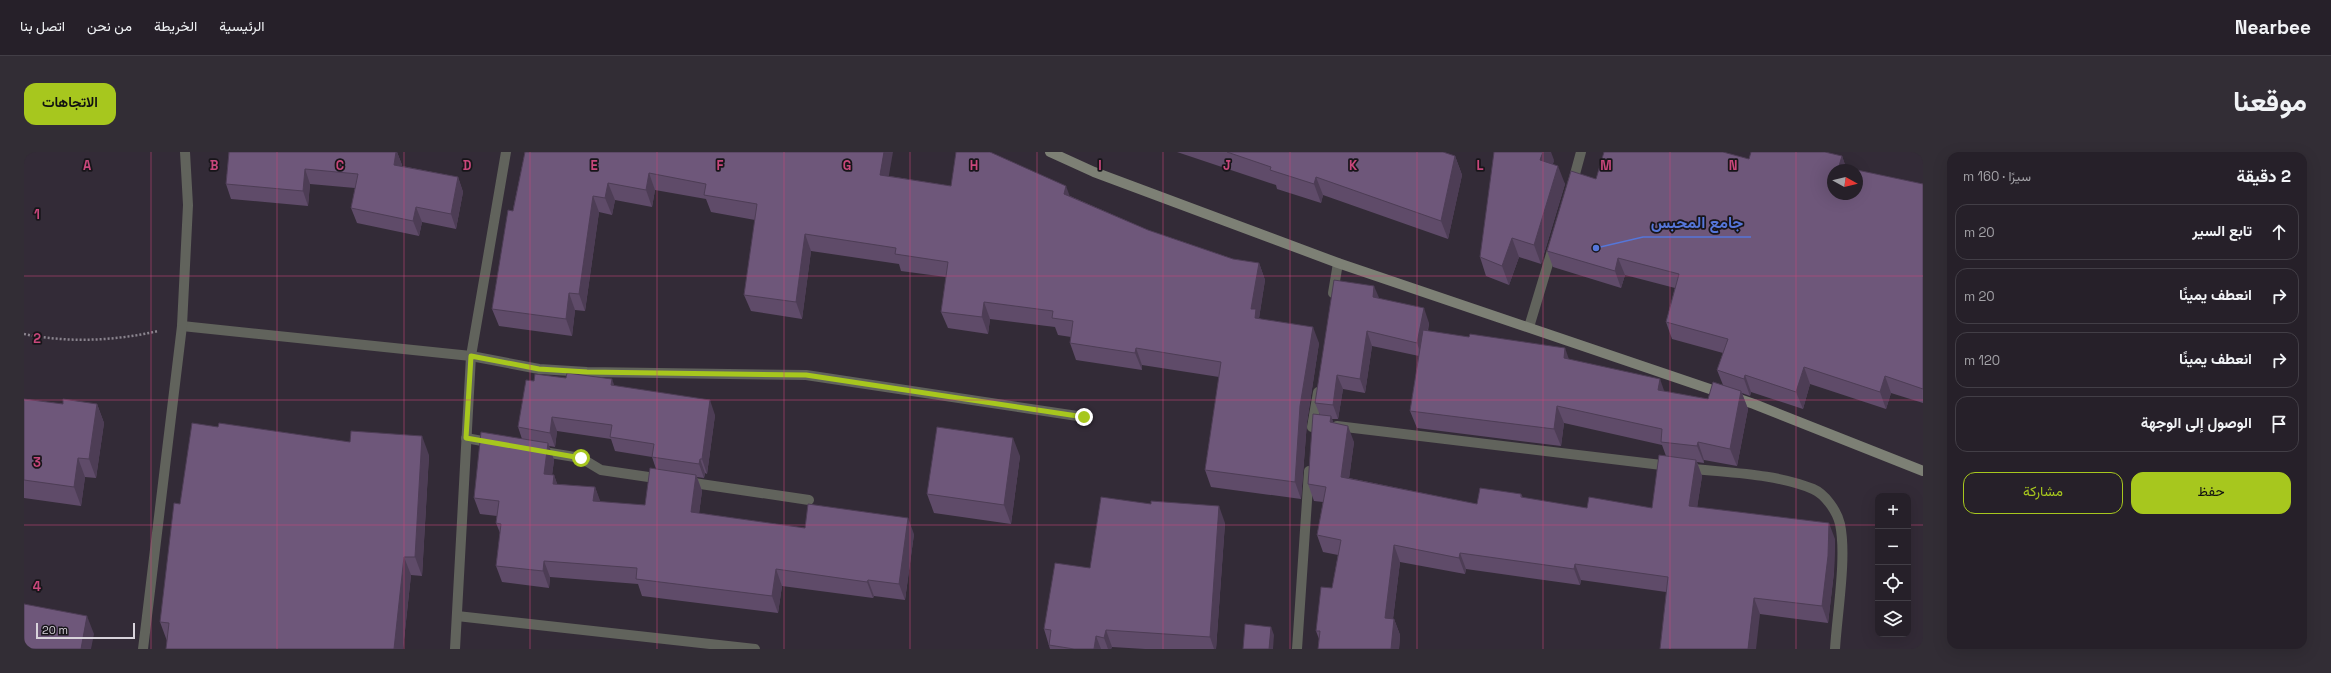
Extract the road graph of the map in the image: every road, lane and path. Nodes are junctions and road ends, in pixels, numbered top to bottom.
1 (185, 152) edge
2 (506, 152) edge
3 (1050, 152) edge
4 (1581, 152) edge
5 (1568, 198) edge
6 (1556, 236) edge
7 (1338, 263) junction
8 (1332, 301) edge
9 (182, 326) junction
10 (1529, 327) junction
11 (24, 334) edge
12 (471, 356) junction
13 (1319, 385) edge
14 (1084, 417) dead end
15 (1321, 424) junction
16 (466, 438) junction
17 (1312, 438) edge
18 (504, 445) edge
19 (527, 449) edge
20 (1310, 462) edge
21 (1923, 472) edge
22 (809, 500) dead end
23 (457, 616) junction
24 (143, 649) edge
25 (455, 649) edge
26 (755, 649) edge
27 (1296, 649) edge
28 (1835, 649) edge

1 - 9 street
2 - 12 street
3 - 7 main road
4 - 5 street
6 - 10 street
7 - 8 street
7 - 10 main road
9 - 11 path
9 - 12 street
9 - 24 street
10 - 21 main road
12 - 14 street
12 - 16 street
13 - 15 street
15 - 17 street
15 - 28 street
16 - 18 street
16 - 23 street
19 - 22 street
20 - 27 street
23 - 25 street
23 - 26 street

